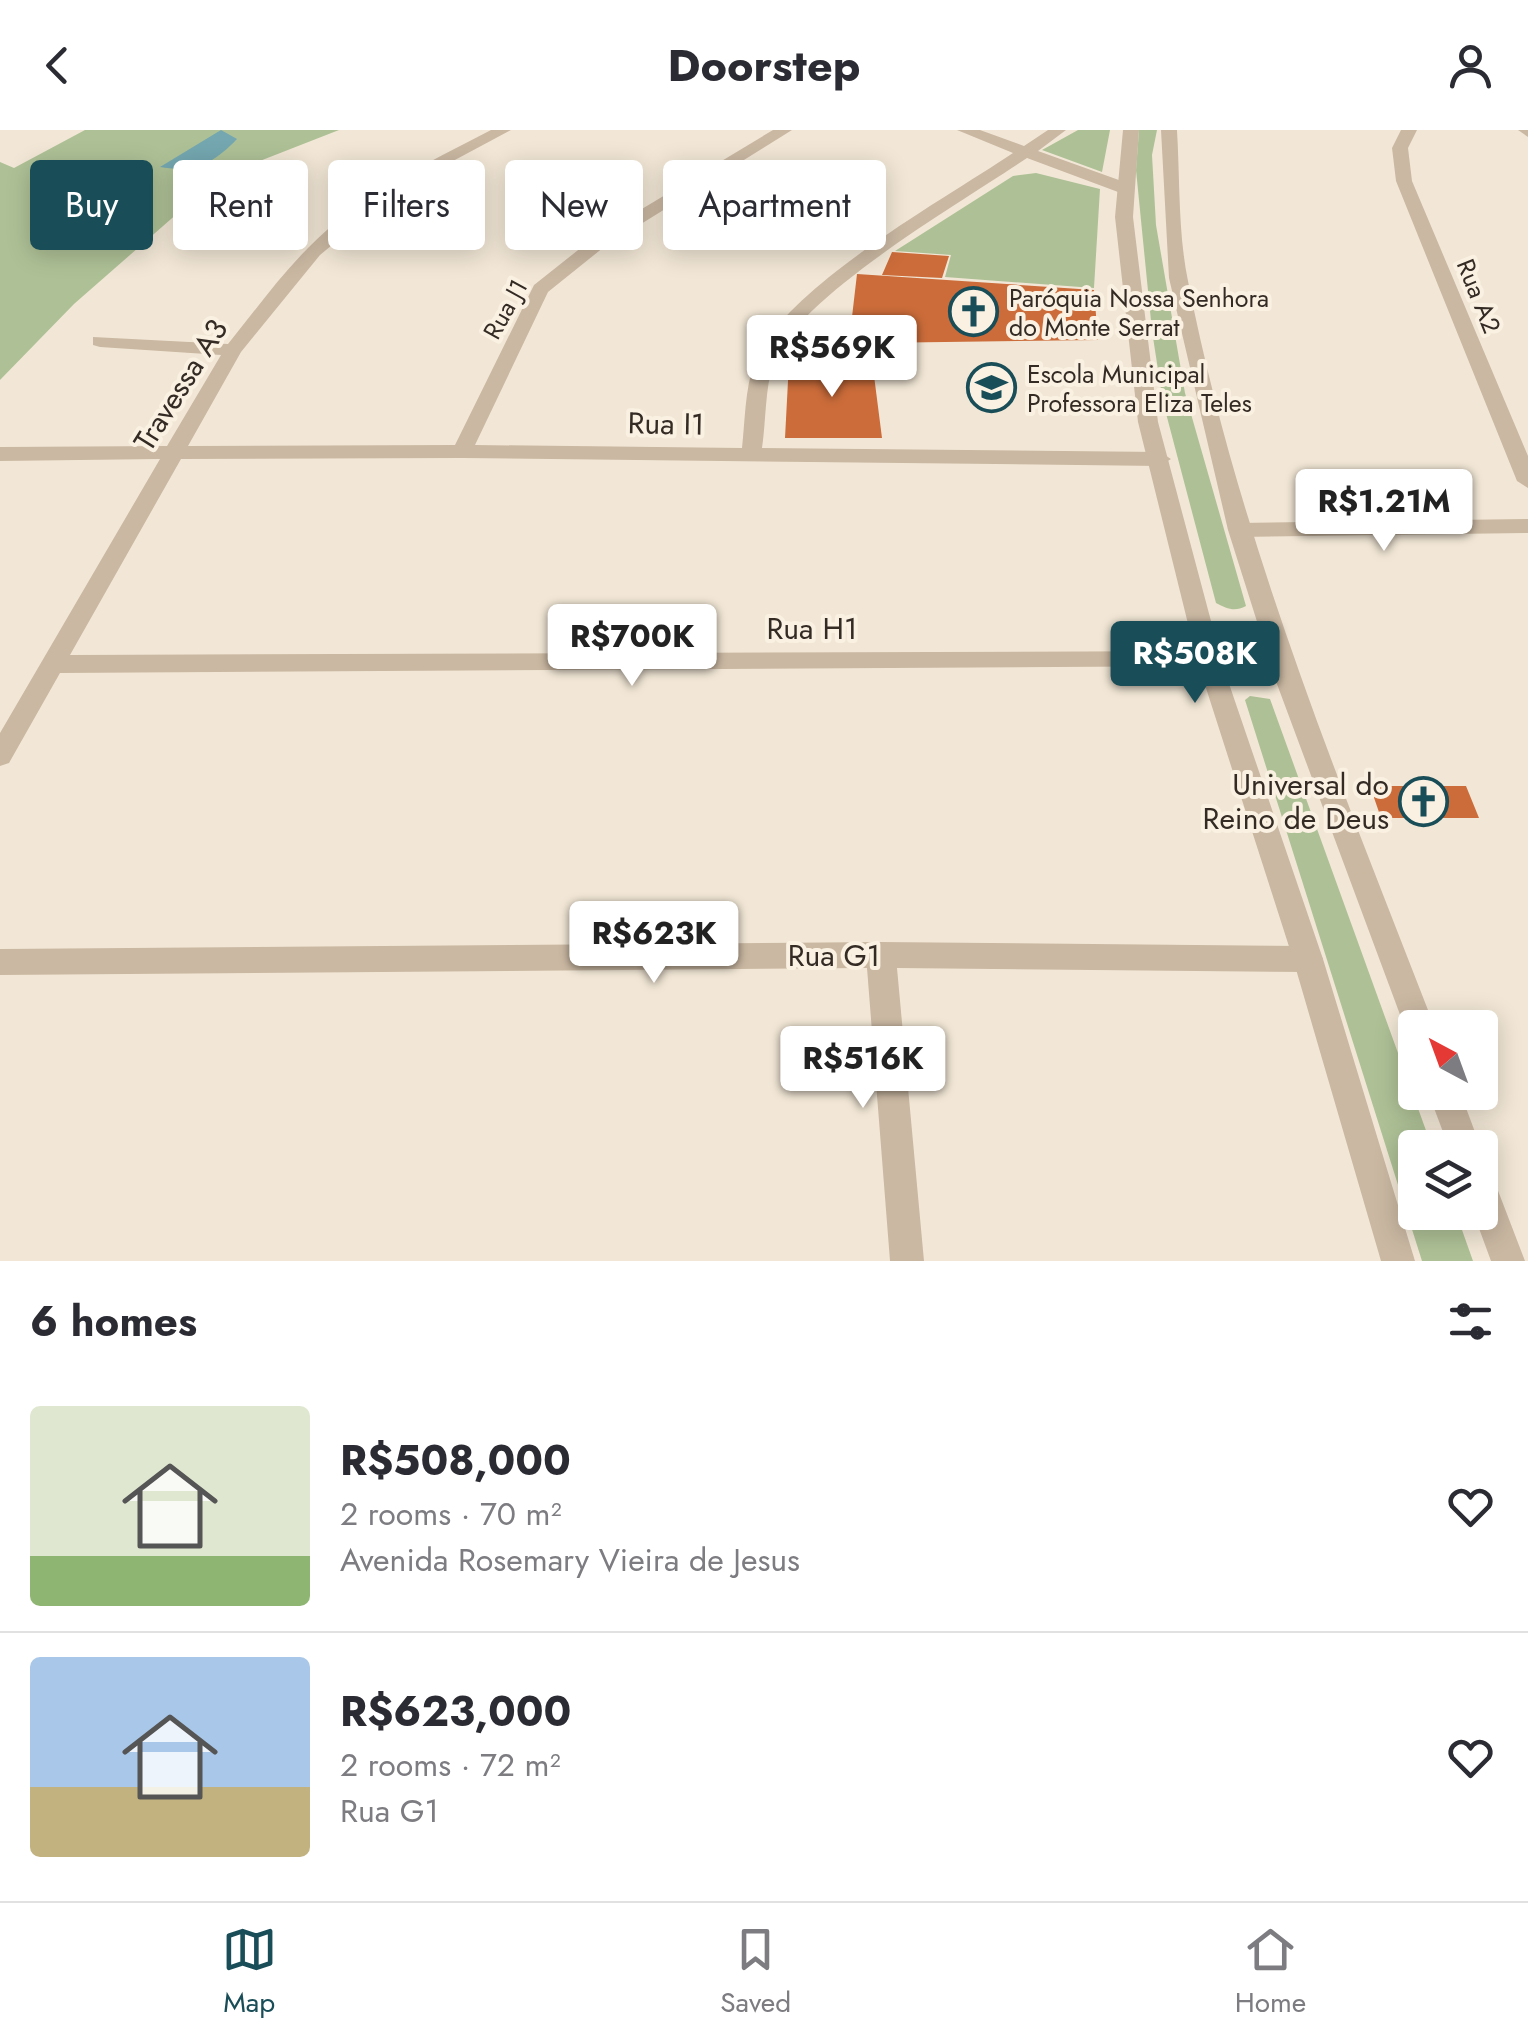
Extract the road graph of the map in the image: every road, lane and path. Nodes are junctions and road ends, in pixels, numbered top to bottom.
1 (504, 130) edge
2 (784, 130) edge
3 (965, 130) edge
4 (1058, 130) edge
5 (1131, 130) edge
6 (1169, 130) edge
7 (1410, 130) edge
8 (1024, 151) junction
9 (1124, 188) junction
10 (100, 341) dead end
11 (233, 350) junction
12 (462, 451) junction
13 (172, 452) junction
14 (0, 454) edge
15 (751, 455) junction
16 (1160, 458) junction
17 (1528, 481) edge
18 (1528, 526) edge
19 (1238, 530) junction
20 (1281, 659) junction
21 (1209, 660) junction
22 (56, 664) junction
23 (0, 756) edge
24 (882, 955) junction
25 (1308, 959) junction
26 (0, 962) edge
27 (1413, 1010) edge
28 (1496, 1230) edge
29 (906, 1261) edge
30 (1398, 1261) edge
31 (1508, 1261) edge

1 - 11 street, Travessa A3
2 - 12 street, Rua J1
3 - 8 street
4 - 8 street
5 - 9 street
6 - 19 street
7 - 17 street, Rua A2
8 - 9 street
8 - 15 street
9 - 16 street
10 - 11 street
11 - 13 street, Travessa A3
12 - 13 street, Rua I1
12 - 15 street, Rua I1
13 - 14 street, Rua I1
13 - 22 street, Travessa A3
15 - 16 street, Rua I1
16 - 21 street
18 - 19 street
19 - 20 street
20 - 21 street, Rua H1
20 - 27 street
21 - 22 street, Rua H1
21 - 25 street
22 - 23 street, Travessa A3
24 - 25 street, Rua G1
24 - 26 street, Rua G1
24 - 29 street
25 - 30 street
28 - 31 street

